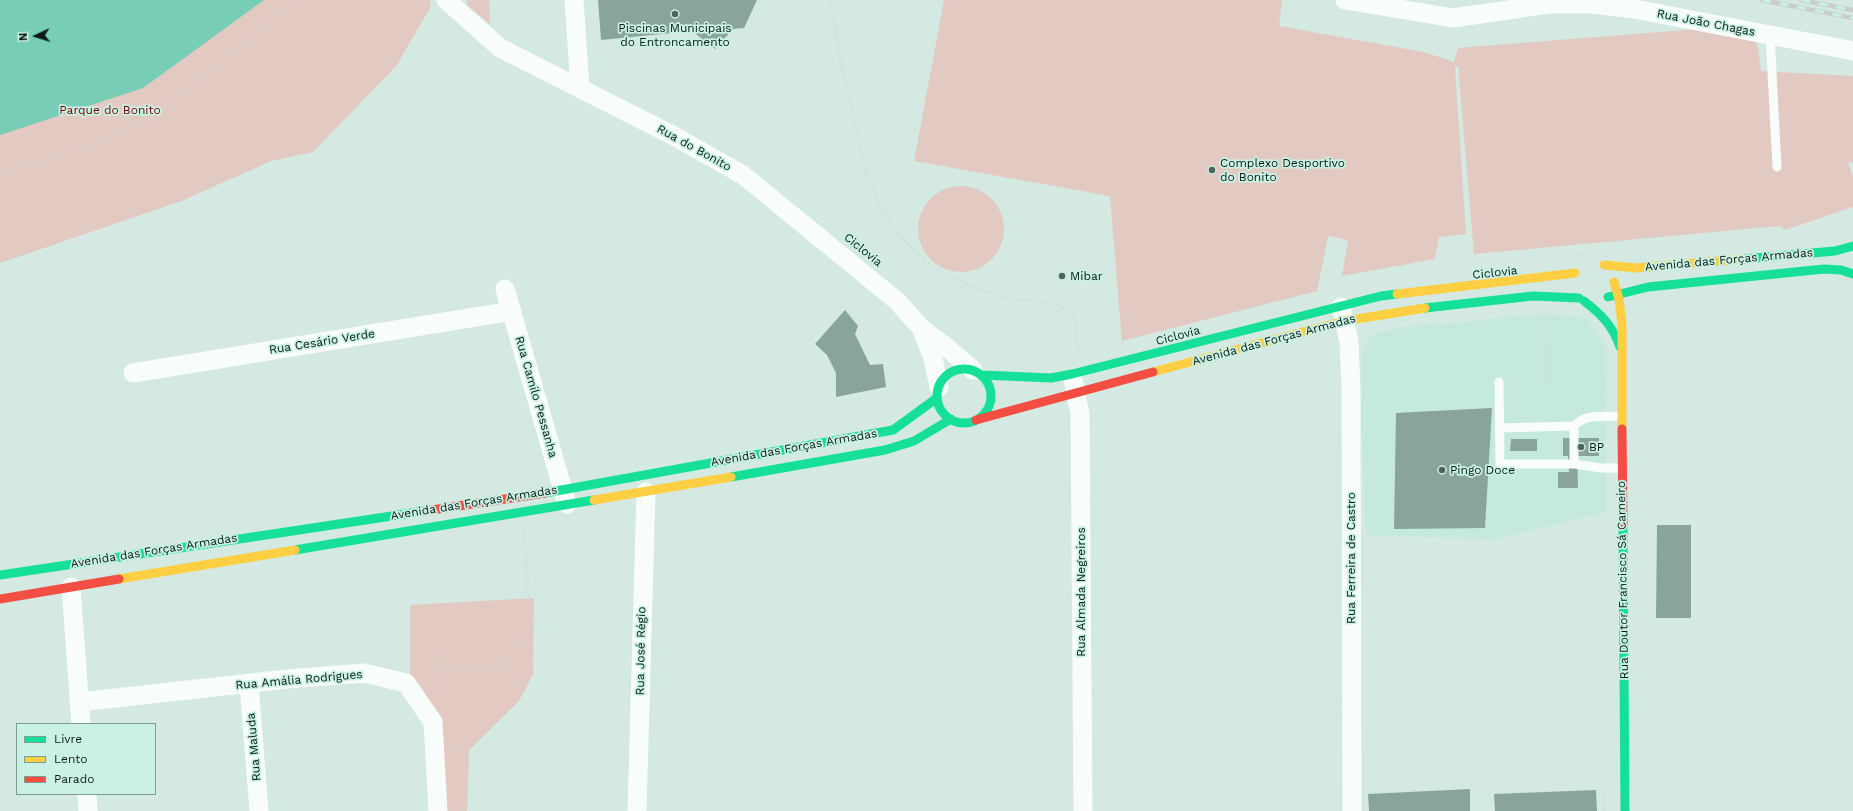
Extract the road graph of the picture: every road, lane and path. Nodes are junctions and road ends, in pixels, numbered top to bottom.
1 (296, 0) edge
2 (446, 0) edge
3 (574, 0) edge
4 (830, 0) edge
5 (1345, 0) edge
6 (1770, 35) junction
7 (1853, 51) edge
8 (580, 88) junction
9 (1777, 167) dead end
10 (0, 172) edge
11 (1853, 246) edge
12 (1598, 251) dead end
13 (1576, 257) dead end
14 (1853, 274) edge
15 (1614, 282) junction
16 (505, 289) dead end
17 (1618, 294) junction
18 (1608, 297) junction
19 (1581, 300) junction
20 (512, 311) junction
21 (1544, 311) dead end
22 (1342, 313) junction
23 (921, 328) junction
24 (972, 348) dead end
25 (1621, 350) junction
26 (993, 358) dead end
27 (1076, 368) junction
28 (133, 373) dead end
29 (978, 373) junction
30 (1499, 382) dead end
31 (1546, 382) dead end
32 (938, 392) junction
33 (1076, 393) junction
34 (1621, 416) junction
35 (951, 419) junction
36 (976, 420) junction
37 (1574, 426) junction
38 (1500, 428) junction
39 (1574, 464) junction
40 (1621, 468) junction
41 (646, 492) junction
42 (565, 497) junction
43 (523, 512) junction
44 (0, 575) edge
45 (71, 586) junction
46 (0, 599) edge
47 (448, 644) dead end
48 (438, 665) junction
49 (501, 668) junction
50 (518, 683) dead end
51 (249, 684) junction
52 (79, 702) junction
53 (433, 722) junction
54 (81, 723) edge
55 (434, 750) junction
56 (87, 795) edge
57 (88, 811) edge
58 (259, 811) edge
59 (438, 811) edge
60 (463, 811) edge
61 (637, 811) edge
62 (1083, 811) edge
63 (1352, 811) edge
64 (1625, 811) edge

1 - 10 path
2 - 8 street, Rua do Bonito
3 - 8 street
4 - 27 path
5 - 6 street, Rua João Chagas
6 - 7 street, Rua João Chagas
6 - 9 lane
8 - 23 street, Rua do Bonito
11 - 15 street, Avenida das Forças Armadas
12 - 13 path
14 - 17 street, Avenida das Forças Armadas
15 - 17 street, Avenida das Forças Armadas
15 - 18 street
16 - 20 street, Rua Camilo Pessanha
17 - 18 street, Avenida das Forças Armadas
17 - 25 street, Avenida das Forças Armadas
18 - 19 street, Avenida das Forças Armadas
19 - 22 street, Avenida das Forças Armadas
19 - 22 street, Avenida das Forças Armadas
19 - 25 street
20 - 28 street, Rua Cesário Verde
20 - 42 street, Rua Camilo Pessanha
21 - 31 path
22 - 27 street, Avenida das Forças Armadas
22 - 33 street, Avenida das Forças Armadas
22 - 63 street, Rua Ferreira de Castro
23 - 29 street, Rua do Bonito
23 - 32 street, Rua do Bonito
24 - 26 path
25 - 34 street, Rua Doutor Francisco Sá Carneiro
27 - 29 street, Avenida das Forças Armadas
27 - 33 street, Rua Almada Negreiros
29 - 32 street
29 - 36 street
30 - 38 lane
32 - 35 street
32 - 42 street, Avenida das Forças Armadas
33 - 36 street, Avenida das Forças Armadas
33 - 62 street, Rua Almada Negreiros
34 - 37 lane
34 - 40 street, Rua Doutor Francisco Sá Carneiro
35 - 36 street
35 - 41 street, Avenida das Forças Armadas
37 - 38 lane
37 - 39 lane
38 - 39 lane
39 - 40 lane
40 - 64 street, Rua Doutor Francisco Sá Carneiro
41 - 42 street, Avenida das Forças Armadas
41 - 61 street, Rua José Régio
42 - 43 street, Avenida das Forças Armadas
42 - 44 street, Avenida das Forças Armadas
43 - 45 street, Avenida das Forças Armadas
43 - 49 path
45 - 46 street, Avenida das Forças Armadas
45 - 52 street
47 - 48 path
48 - 49 path
48 - 53 path
49 - 50 path
51 - 52 street, Rua Amália Rodrigues
51 - 53 street, Rua Amália Rodrigues
51 - 58 street, Rua Maluda
52 - 54 street
53 - 55 street
55 - 59 street
55 - 60 path
56 - 57 street

